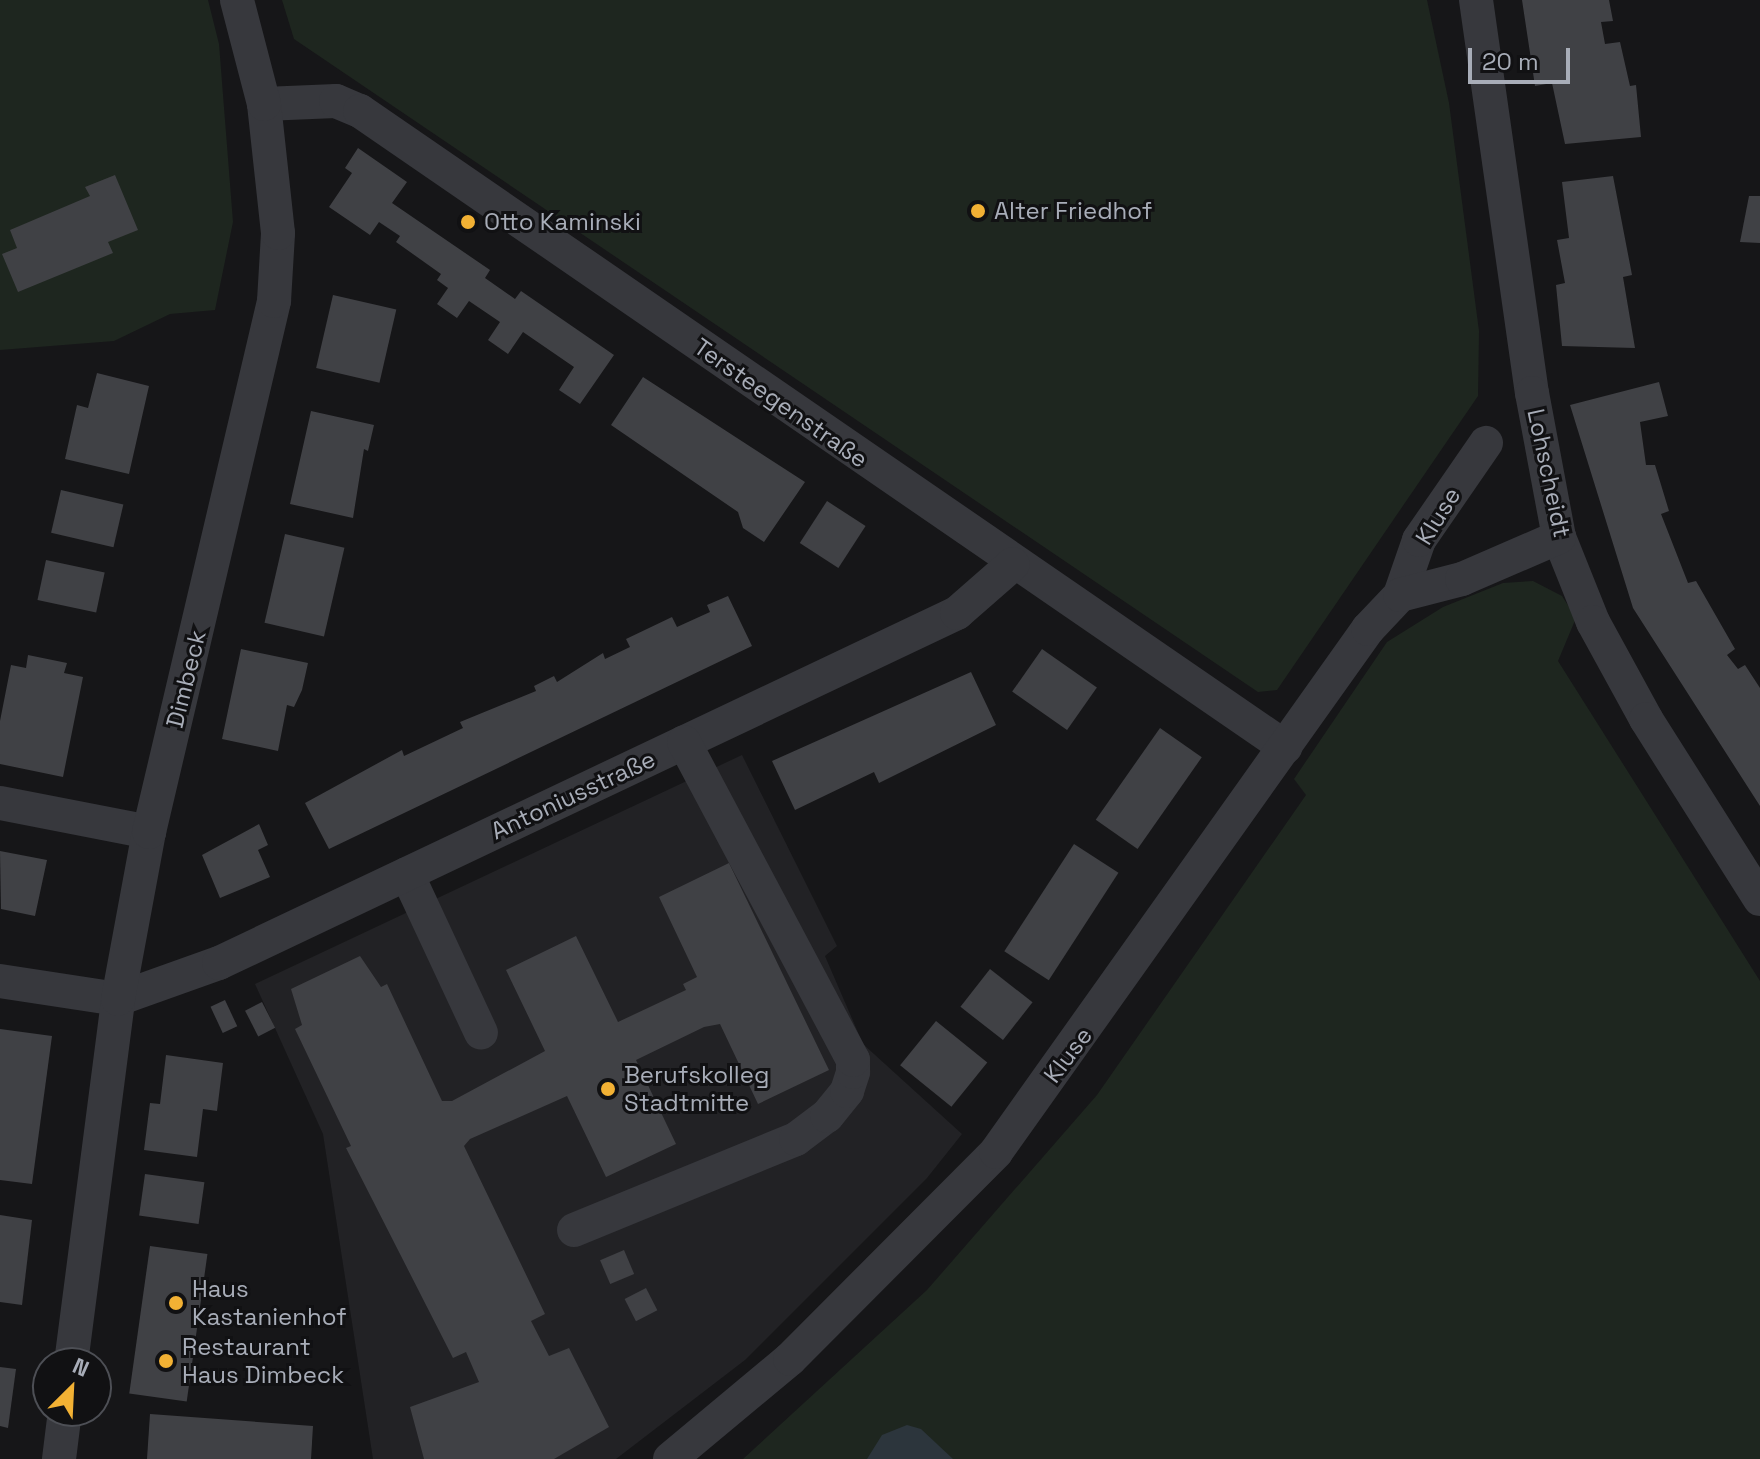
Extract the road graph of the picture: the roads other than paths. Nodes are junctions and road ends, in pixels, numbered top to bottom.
1 (1476, 0) edge
2 (248, 2) edge
3 (264, 104) junction
4 (1486, 443) dead end
5 (1559, 537) junction
6 (1013, 564) junction
7 (1400, 595) junction
8 (684, 742) junction
9 (1285, 747) junction
10 (0, 803) edge
11 (149, 832) junction
12 (407, 874) junction
13 (1760, 899) edge
14 (0, 981) edge
15 (118, 999) junction
16 (481, 1033) dead end
17 (574, 1230) dead end
18 (73, 1347) edge
19 (63, 1427) edge
20 (59, 1459) edge
21 (670, 1459) edge

1 - 5 street, Lohscheidt
2 - 3 street, Dimbeck
3 - 6 street, Tersteegenstraße
3 - 11 street, Dimbeck
4 - 7 street, Kluse
5 - 7 street, Kluse
5 - 13 street, Lohscheidt
6 - 8 street, Antoniusstraße
6 - 9 street, Tersteegenstraße
7 - 9 street, Kluse
8 - 12 street, Antoniusstraße
8 - 17 street
9 - 21 street, Kluse
10 - 11 street
11 - 15 street, Dimbeck
12 - 15 street, Antoniusstraße
12 - 16 street
14 - 15 street
15 - 18 street, Dimbeck
19 - 20 street

